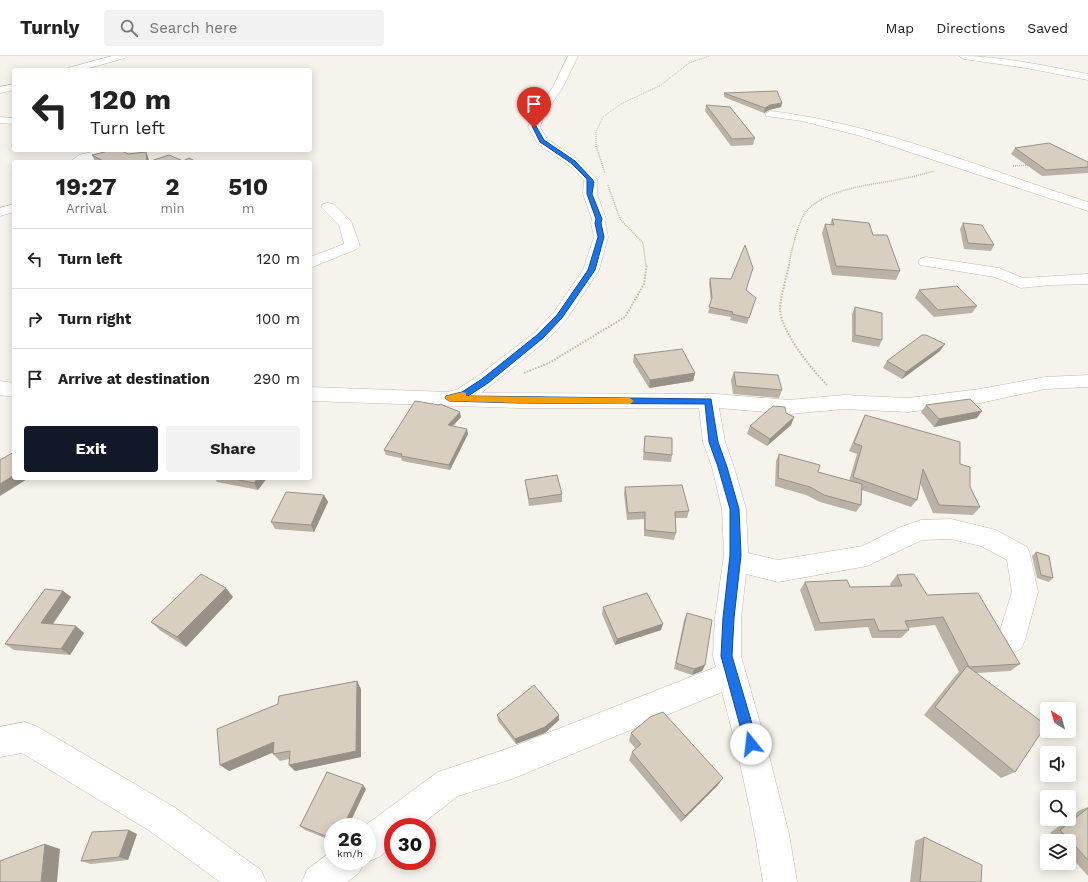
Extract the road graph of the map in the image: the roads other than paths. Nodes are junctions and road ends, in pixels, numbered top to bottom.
1 (122, 56) edge
2 (573, 56) edge
3 (964, 56) edge
4 (78, 68) edge
5 (1088, 77) edge
6 (12, 87) edge
7 (0, 90) edge
8 (770, 114) edge
9 (0, 120) edge
10 (12, 121) edge
11 (109, 152) edge
12 (80, 160) edge
13 (328, 207) dead end
14 (1088, 207) edge
15 (12, 209) edge
16 (0, 212) edge
17 (312, 262) edge
18 (926, 262) dead end
19 (1088, 279) edge
20 (1088, 381) edge
21 (0, 388) edge
22 (12, 390) edge
23 (312, 394) edge
24 (449, 398) junction
25 (708, 401) junction
26 (735, 560) junction
27 (1011, 640) dead end
28 (732, 675) junction
29 (0, 742) edge
30 (376, 838) edge
31 (335, 870) edge
32 (249, 882) edge
33 (319, 882) edge
34 (780, 882) edge

1 - 4 street
2 - 24 street
3 - 5 street
6 - 7 street
8 - 14 street
9 - 10 street
11 - 12 street
13 - 17 street
15 - 16 street
18 - 19 street
20 - 25 street
21 - 22 street
23 - 24 street
24 - 25 street
25 - 26 street
26 - 27 street
26 - 28 street
28 - 30 street
28 - 34 street
29 - 32 street
31 - 33 street

